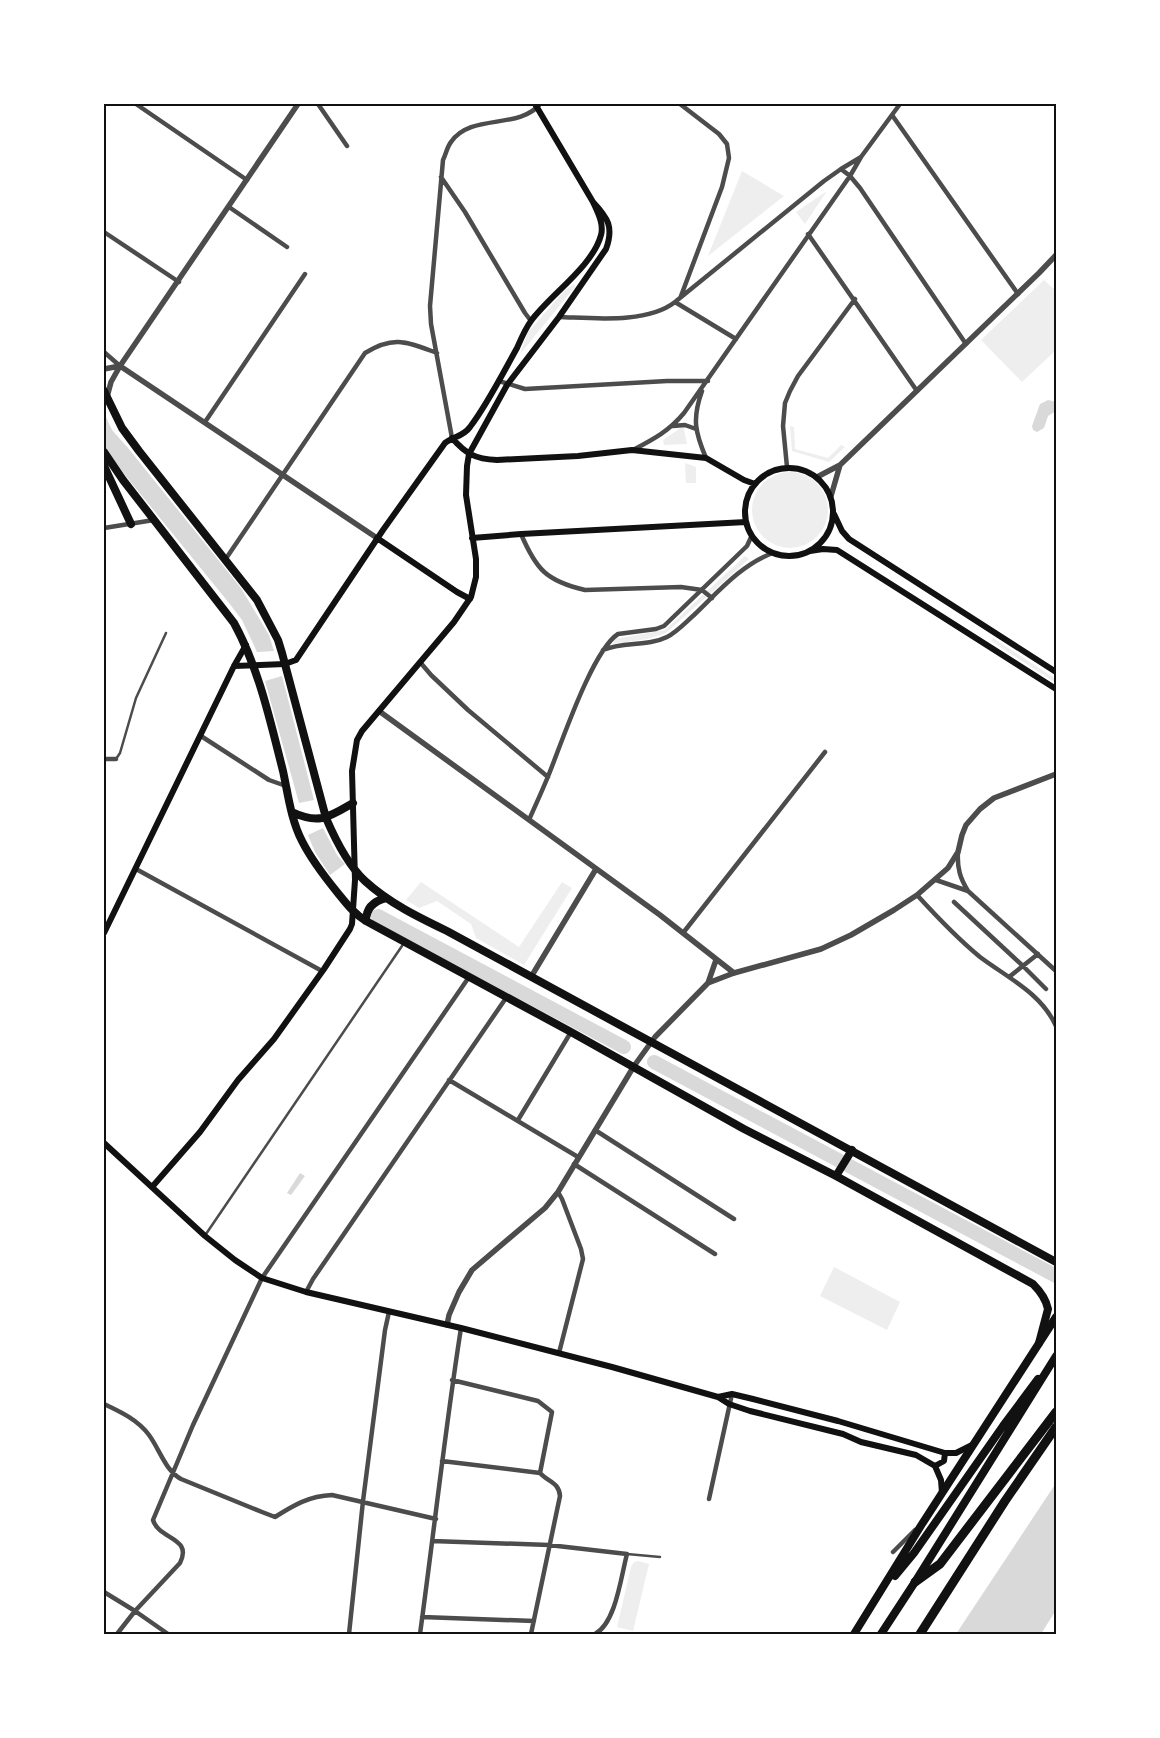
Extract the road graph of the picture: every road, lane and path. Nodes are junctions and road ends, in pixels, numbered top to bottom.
1 (136, 104) edge
2 (298, 104) edge
3 (318, 104) edge
4 (680, 104) edge
5 (900, 104) edge
6 (538, 105) edge
7 (892, 115) junction
8 (347, 146) dead end
9 (861, 157) junction
10 (841, 169) junction
11 (850, 176) junction
12 (441, 177) junction
13 (247, 180) junction
14 (593, 202) junction
15 (229, 207) junction
16 (104, 232) edge
17 (808, 234) junction
18 (287, 247) dead end
19 (1056, 255) edge
20 (305, 274) dead end
21 (178, 282) junction
22 (1018, 294) junction
23 (680, 297) junction
24 (854, 299) junction
25 (674, 302) junction
26 (558, 317) junction
27 (531, 321) junction
28 (736, 338) junction
29 (966, 344) junction
30 (104, 352) edge
31 (437, 353) junction
32 (120, 366) junction
33 (104, 369) edge
34 (499, 381) junction
35 (706, 383) junction
36 (507, 385) junction
37 (917, 391) junction
38 (105, 394) edge
39 (104, 409) edge
40 (115, 414) junction
41 (205, 422) junction
42 (673, 426) junction
43 (696, 429) junction
44 (452, 438) junction
45 (632, 450) junction
46 (104, 452) edge
47 (469, 454) junction
48 (706, 458) junction
49 (840, 465) junction
50 (104, 466) edge
51 (787, 468) junction
52 (284, 474) junction
53 (817, 477) junction
54 (755, 484) junction
55 (831, 496) junction
56 (834, 514) junction
57 (154, 520) junction
58 (746, 522) junction
59 (131, 524) junction
60 (104, 528) edge
61 (520, 534) junction
62 (752, 535) junction
63 (378, 538) junction
64 (472, 538) junction
65 (810, 552) junction
66 (773, 553) junction
67 (225, 560) junction
68 (702, 590) junction
69 (712, 598) junction
70 (470, 599) junction
71 (166, 633) dead end
72 (246, 645) junction
73 (602, 651) junction
74 (420, 662) junction
75 (285, 664) junction
76 (234, 666) junction
77 (254, 666) junction
78 (1056, 672) edge
79 (1056, 689) edge
80 (379, 711) junction
81 (201, 736) junction
82 (825, 752) dead end
83 (104, 759) edge
84 (116, 759) joint
85 (1056, 774) edge
86 (548, 777) junction
87 (286, 786) junction
88 (354, 803) junction
89 (292, 812) junction
90 (326, 818) junction
91 (529, 820) junction
92 (958, 852) junction
93 (354, 868) junction
94 (596, 868) junction
95 (136, 869) junction
96 (936, 880) junction
97 (968, 891) junction
98 (917, 894) junction
99 (386, 898) junction
100 (954, 902) dead end
101 (352, 910) junction
102 (366, 921) junction
103 (104, 933) edge
104 (683, 933) junction
105 (405, 942) junction
106 (1038, 954) junction
107 (716, 960) junction
108 (1023, 966) junction
109 (1056, 971) edge
110 (322, 972) junction
111 (734, 973) junction
112 (469, 977) junction
113 (531, 977) junction
114 (1009, 977) junction
115 (708, 984) junction
116 (1046, 989) dead end
117 (506, 998) junction
118 (1056, 1026) edge
119 (571, 1032) junction
120 (651, 1042) junction
121 (634, 1066) junction
122 (449, 1080) junction
123 (518, 1120) junction
124 (595, 1130) junction
125 (104, 1143) edge
126 (852, 1150) junction
127 (578, 1157) junction
128 (574, 1164) junction
129 (836, 1176) junction
130 (152, 1187) junction
131 (558, 1192) junction
132 (734, 1219) dead end
133 (205, 1236) junction
134 (715, 1254) dead end
135 (1056, 1262) edge
136 (262, 1278) junction
137 (306, 1292) junction
138 (389, 1312) junction
139 (1056, 1317) edge
140 (447, 1325) junction
141 (461, 1328) junction
142 (1039, 1343) junction
143 (559, 1353) junction
144 (1056, 1356) edge
145 (452, 1380) junction
146 (732, 1394) junction
147 (718, 1397) junction
148 (104, 1404) edge
149 (729, 1404) junction
150 (1056, 1412) edge
151 (838, 1421) junction
152 (855, 1426) junction
153 (1056, 1427) edge
154 (878, 1434) junction
155 (850, 1437) junction
156 (864, 1442) junction
157 (974, 1444) junction
158 (945, 1453) junction
159 (442, 1461) junction
160 (935, 1466) junction
161 (540, 1473) junction
162 (172, 1474) junction
163 (942, 1493) junction
164 (709, 1499) dead end
165 (363, 1501) junction
166 (436, 1519) junction
167 (922, 1524) junction
168 (432, 1541) junction
169 (549, 1545) junction
170 (893, 1552) dead end
171 (627, 1554) junction
172 (660, 1557) dead end
173 (915, 1582) junction
174 (104, 1592) edge
175 (881, 1592) junction
176 (135, 1611) junction
177 (422, 1617) junction
178 (534, 1621) junction
179 (117, 1634) edge
180 (168, 1634) edge
181 (349, 1634) edge
182 (420, 1634) edge
183 (531, 1634) edge
184 (595, 1634) edge
185 (854, 1634) edge
186 (880, 1634) edge
187 (920, 1634) edge

1 - 13 street
2 - 13 street
3 - 8 street
4 - 23 street
5 - 7 street
6 - 12 street
6 - 14 main road
7 - 9 street
7 - 22 street
9 - 10 street
9 - 11 street
10 - 11 street
10 - 23 street
11 - 17 street
11 - 29 street
12 - 27 street
12 - 31 street
13 - 15 street
14 - 26 main road
14 - 27 main road
15 - 18 street
15 - 21 street
16 - 21 street
17 - 24 street
17 - 28 street
19 - 22 street
20 - 41 street
21 - 32 street
22 - 29 street
23 - 25 street
24 - 37 street
24 - 51 street
25 - 26 street
25 - 28 street
26 - 36 main road
27 - 34 main road
28 - 35 street
29 - 37 street
30 - 32 street
31 - 44 street
31 - 52 street
32 - 33 street
32 - 38 street
32 - 41 street
34 - 36 street
34 - 44 main road
35 - 36 street
35 - 42 street
35 - 43 street
36 - 47 main road
37 - 49 street
38 - 40 main road
39 - 40 main road
40 - 67 main road
41 - 52 street
42 - 43 street
42 - 45 street
43 - 48 street
44 - 47 main road
44 - 63 main road
45 - 47 main road
45 - 48 main road
46 - 57 main road
47 - 64 main road
48 - 54 main road
49 - 53 street
49 - 55 street
50 - 59 main road
51 - 53 main road
51 - 54 main road
52 - 63 street
52 - 67 street
53 - 55 main road
54 - 58 main road
55 - 56 main road
56 - 65 main road
56 - 78 main road
57 - 59 street
57 - 72 main road
58 - 61 main road
58 - 62 main road
59 - 60 street
61 - 64 main road
61 - 68 street
62 - 66 main road
62 - 68 street
63 - 70 main road
63 - 75 main road
64 - 70 main road
65 - 66 main road
65 - 79 main road
66 - 69 street
67 - 75 main road
68 - 69 street
68 - 73 street
69 - 73 street
70 - 74 main road
71 - 84 lane
72 - 76 main road
72 - 77 main road
73 - 86 street
74 - 80 main road
74 - 86 street
75 - 77 main road
75 - 90 main road
76 - 77 main road
76 - 81 main road
77 - 87 main road
80 - 88 main road
80 - 91 street
81 - 87 street
81 - 95 main road
82 - 104 street
83 - 84 street
85 - 92 street
86 - 91 street
87 - 89 main road
88 - 90 main road
88 - 93 main road
89 - 90 main road
89 - 101 main road
90 - 93 main road
91 - 94 street
92 - 96 street
92 - 97 street
93 - 99 main road
93 - 101 main road
94 - 104 street
94 - 113 street
95 - 103 main road
95 - 110 street
96 - 97 street
96 - 98 street
97 - 106 street
98 - 111 street
98 - 114 street
99 - 102 main road
99 - 113 main road
100 - 108 street
101 - 102 main road
101 - 110 main road
102 - 105 main road
104 - 107 street
105 - 112 main road
105 - 133 lane
106 - 108 street
106 - 109 street
107 - 111 street
107 - 115 street
108 - 114 street
108 - 116 street
110 - 130 main road
111 - 115 street
112 - 117 main road
112 - 136 street
113 - 120 main road
114 - 118 street
115 - 120 street
117 - 119 main road
117 - 122 street
119 - 121 main road
119 - 123 street
120 - 121 street
120 - 126 main road
121 - 124 street
121 - 129 main road
122 - 123 street
122 - 137 street
123 - 127 street
124 - 127 street
124 - 132 street
125 - 130 main road
126 - 129 main road
126 - 135 main road
127 - 128 street
128 - 131 street
128 - 134 street
129 - 142 main road
130 - 133 main road
131 - 140 street
131 - 143 street
133 - 136 main road
136 - 137 main road
136 - 162 street
137 - 138 main road
138 - 140 main road
138 - 165 street
139 - 142 main road
140 - 141 main road
141 - 143 main road
141 - 145 street
142 - 157 main road
143 - 147 main road
144 - 173 main road
144 - 175 main road
145 - 159 street
145 - 161 street
146 - 147 main road
146 - 149 street
146 - 151 main road
147 - 149 main road
148 - 162 street
149 - 155 main road
149 - 164 street
150 - 173 highway
151 - 152 main road
151 - 155 main road
152 - 154 main road
152 - 156 main road
153 - 187 highway
154 - 156 main road
154 - 158 main road
155 - 156 main road
156 - 160 main road
157 - 158 main road
157 - 163 main road
158 - 160 main road
159 - 161 street
159 - 166 street
160 - 163 main road
161 - 169 street
162 - 165 street
162 - 176 street
163 - 167 main road
165 - 166 street
165 - 181 street
166 - 168 street
167 - 170 street
167 - 175 main road
168 - 169 street
168 - 177 street
169 - 171 street
169 - 178 street
171 - 172 lane
171 - 184 street
173 - 186 main road
174 - 176 street
175 - 185 main road
176 - 179 street
176 - 180 street
177 - 178 street
177 - 182 street
178 - 183 street

